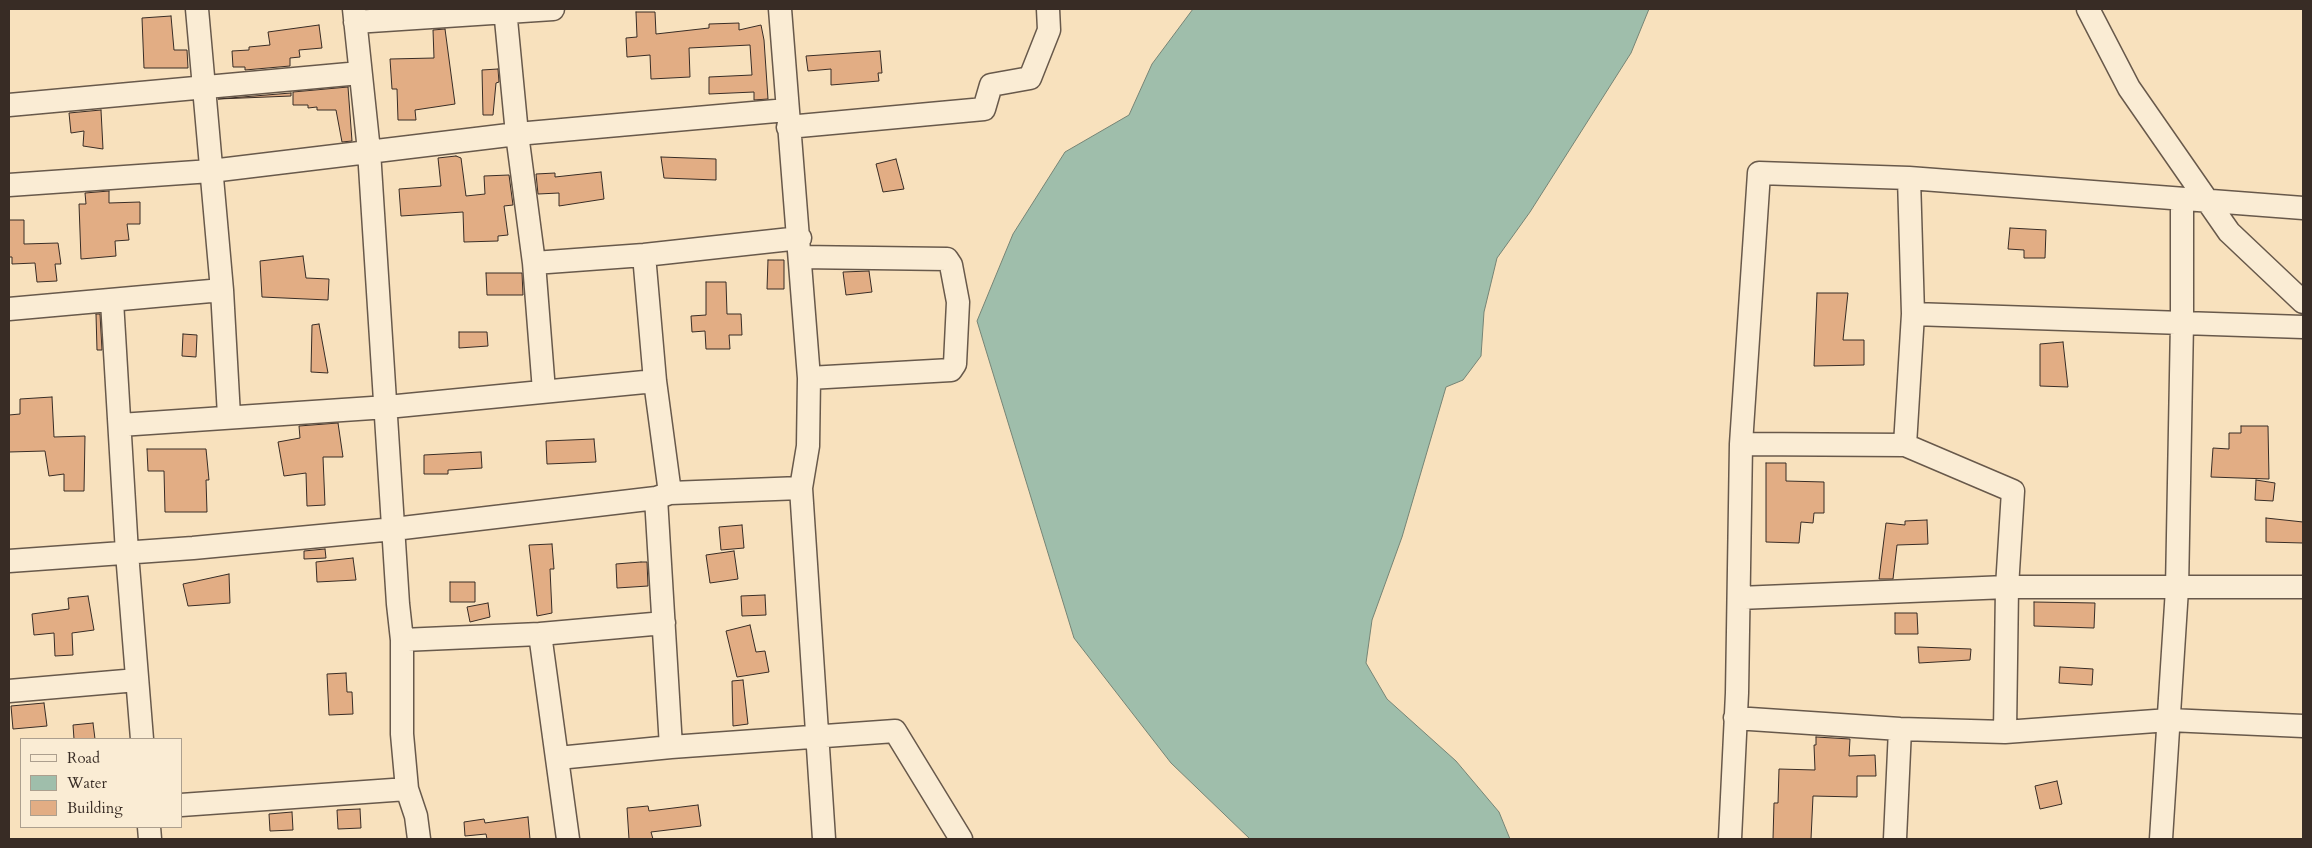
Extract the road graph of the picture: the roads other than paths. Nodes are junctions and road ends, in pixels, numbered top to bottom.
1 (197, 9) edge
2 (553, 9) edge
3 (780, 9) edge
4 (1048, 9) edge
5 (2088, 9) edge
6 (506, 10) edge
7 (355, 15) edge
8 (360, 73) junction
9 (205, 87) junction
10 (9, 104) edge
11 (788, 119) junction
12 (517, 134) junction
13 (368, 151) junction
14 (211, 171) junction
15 (1909, 178) junction
16 (9, 185) edge
17 (2182, 199) junction
18 (2207, 201) junction
19 (2303, 208) edge
20 (800, 248) junction
21 (644, 255) junction
22 (534, 262) junction
23 (222, 290) junction
24 (112, 301) junction
25 (2303, 302) edge
26 (9, 309) edge
27 (1913, 314) junction
28 (2182, 322) junction
29 (2303, 327) edge
30 (809, 378) junction
31 (655, 381) junction
32 (544, 391) junction
33 (387, 406) junction
34 (229, 416) junction
35 (120, 425) junction
36 (1741, 444) junction
37 (1905, 445) junction
38 (801, 488) junction
39 (663, 495) junction
40 (394, 528) junction
41 (127, 553) junction
42 (9, 561) edge
43 (2007, 587) junction
44 (2303, 587) edge
45 (2178, 589) junction
46 (1739, 598) junction
47 (664, 622) junction
48 (540, 634) junction
49 (402, 640) junction
50 (137, 680) junction
51 (9, 691) edge
52 (1735, 718) junction
53 (2169, 720) junction
54 (2303, 726) edge
55 (1900, 729) junction
56 (2006, 732) junction
57 (818, 737) junction
58 (142, 738) edge
59 (671, 747) junction
60 (558, 758) junction
61 (407, 789) junction
62 (182, 805) edge
63 (419, 839) edge
64 (568, 839) edge
65 (824, 839) edge
66 (961, 839) edge
67 (1730, 839) edge
68 (1895, 839) edge
69 (2161, 839) edge

1 - 9 street
2 - 6 street
3 - 11 street
4 - 11 street
5 - 18 street
6 - 7 street
6 - 12 street
7 - 8 street
8 - 9 street
8 - 13 street
9 - 10 street
9 - 14 street
11 - 12 street
11 - 20 street
12 - 13 street
12 - 22 street
13 - 14 street
13 - 33 street
14 - 16 street
14 - 23 street
15 - 17 street
15 - 27 street
15 - 36 street
17 - 18 street
17 - 28 street
18 - 19 street
18 - 25 street
20 - 21 street
20 - 30 street
20 - 30 street
21 - 22 street
21 - 31 street
22 - 32 street
23 - 24 street
23 - 34 street
24 - 26 street
24 - 35 street
27 - 28 street
27 - 37 street
28 - 29 street
28 - 45 street
30 - 38 street
31 - 32 street
31 - 39 street
32 - 33 street
33 - 34 street
33 - 40 street
34 - 35 street
35 - 41 street
36 - 37 street
36 - 46 street
37 - 43 street
38 - 39 street
38 - 57 street
39 - 40 street
39 - 47 street
40 - 41 street
40 - 49 street
41 - 42 street
41 - 50 street
43 - 45 street
43 - 46 street
43 - 56 street
44 - 45 street
45 - 53 street
46 - 52 street
47 - 48 street
47 - 59 street
48 - 49 street
48 - 60 street
49 - 61 street
50 - 51 street
50 - 58 street
52 - 55 street
52 - 67 street
53 - 54 street
53 - 56 street
53 - 69 street
55 - 56 street
55 - 68 street
57 - 59 street
57 - 65 street
57 - 66 street
59 - 60 street
60 - 64 street
61 - 62 street
61 - 63 street

